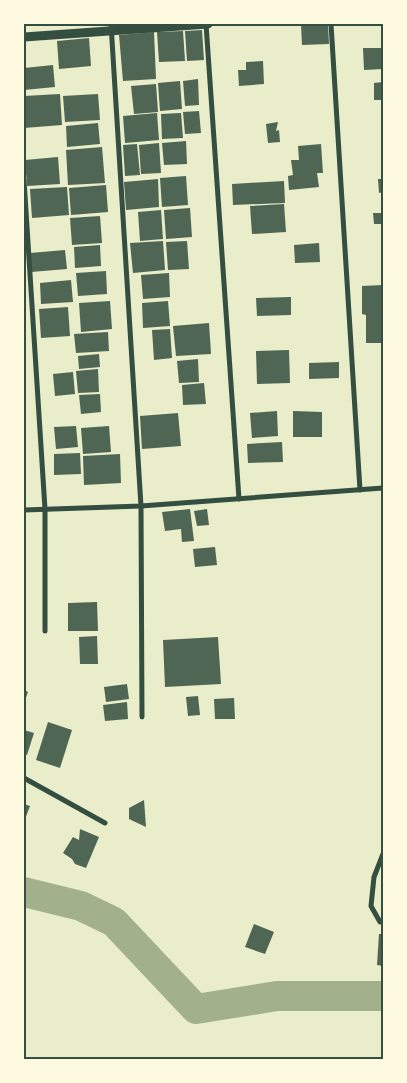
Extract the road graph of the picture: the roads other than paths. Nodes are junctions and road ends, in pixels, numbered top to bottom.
1 (207, 24) edge
2 (331, 24) edge
3 (111, 27) edge
4 (24, 37) edge
5 (24, 180) edge
6 (383, 488) edge
7 (360, 490) junction
8 (239, 499) junction
9 (141, 506) junction
10 (45, 508) junction
11 (24, 510) edge
12 (45, 632) dead end
13 (142, 717) dead end
14 (24, 778) edge
15 (105, 823) dead end
16 (383, 854) edge
17 (380, 922) dead end

1 - 3 street
1 - 8 street
2 - 7 street
3 - 4 street
3 - 9 street
5 - 10 street
6 - 7 street
7 - 8 street
8 - 9 street
9 - 10 street
9 - 13 street
10 - 11 street
10 - 12 street
14 - 15 street
16 - 17 street

